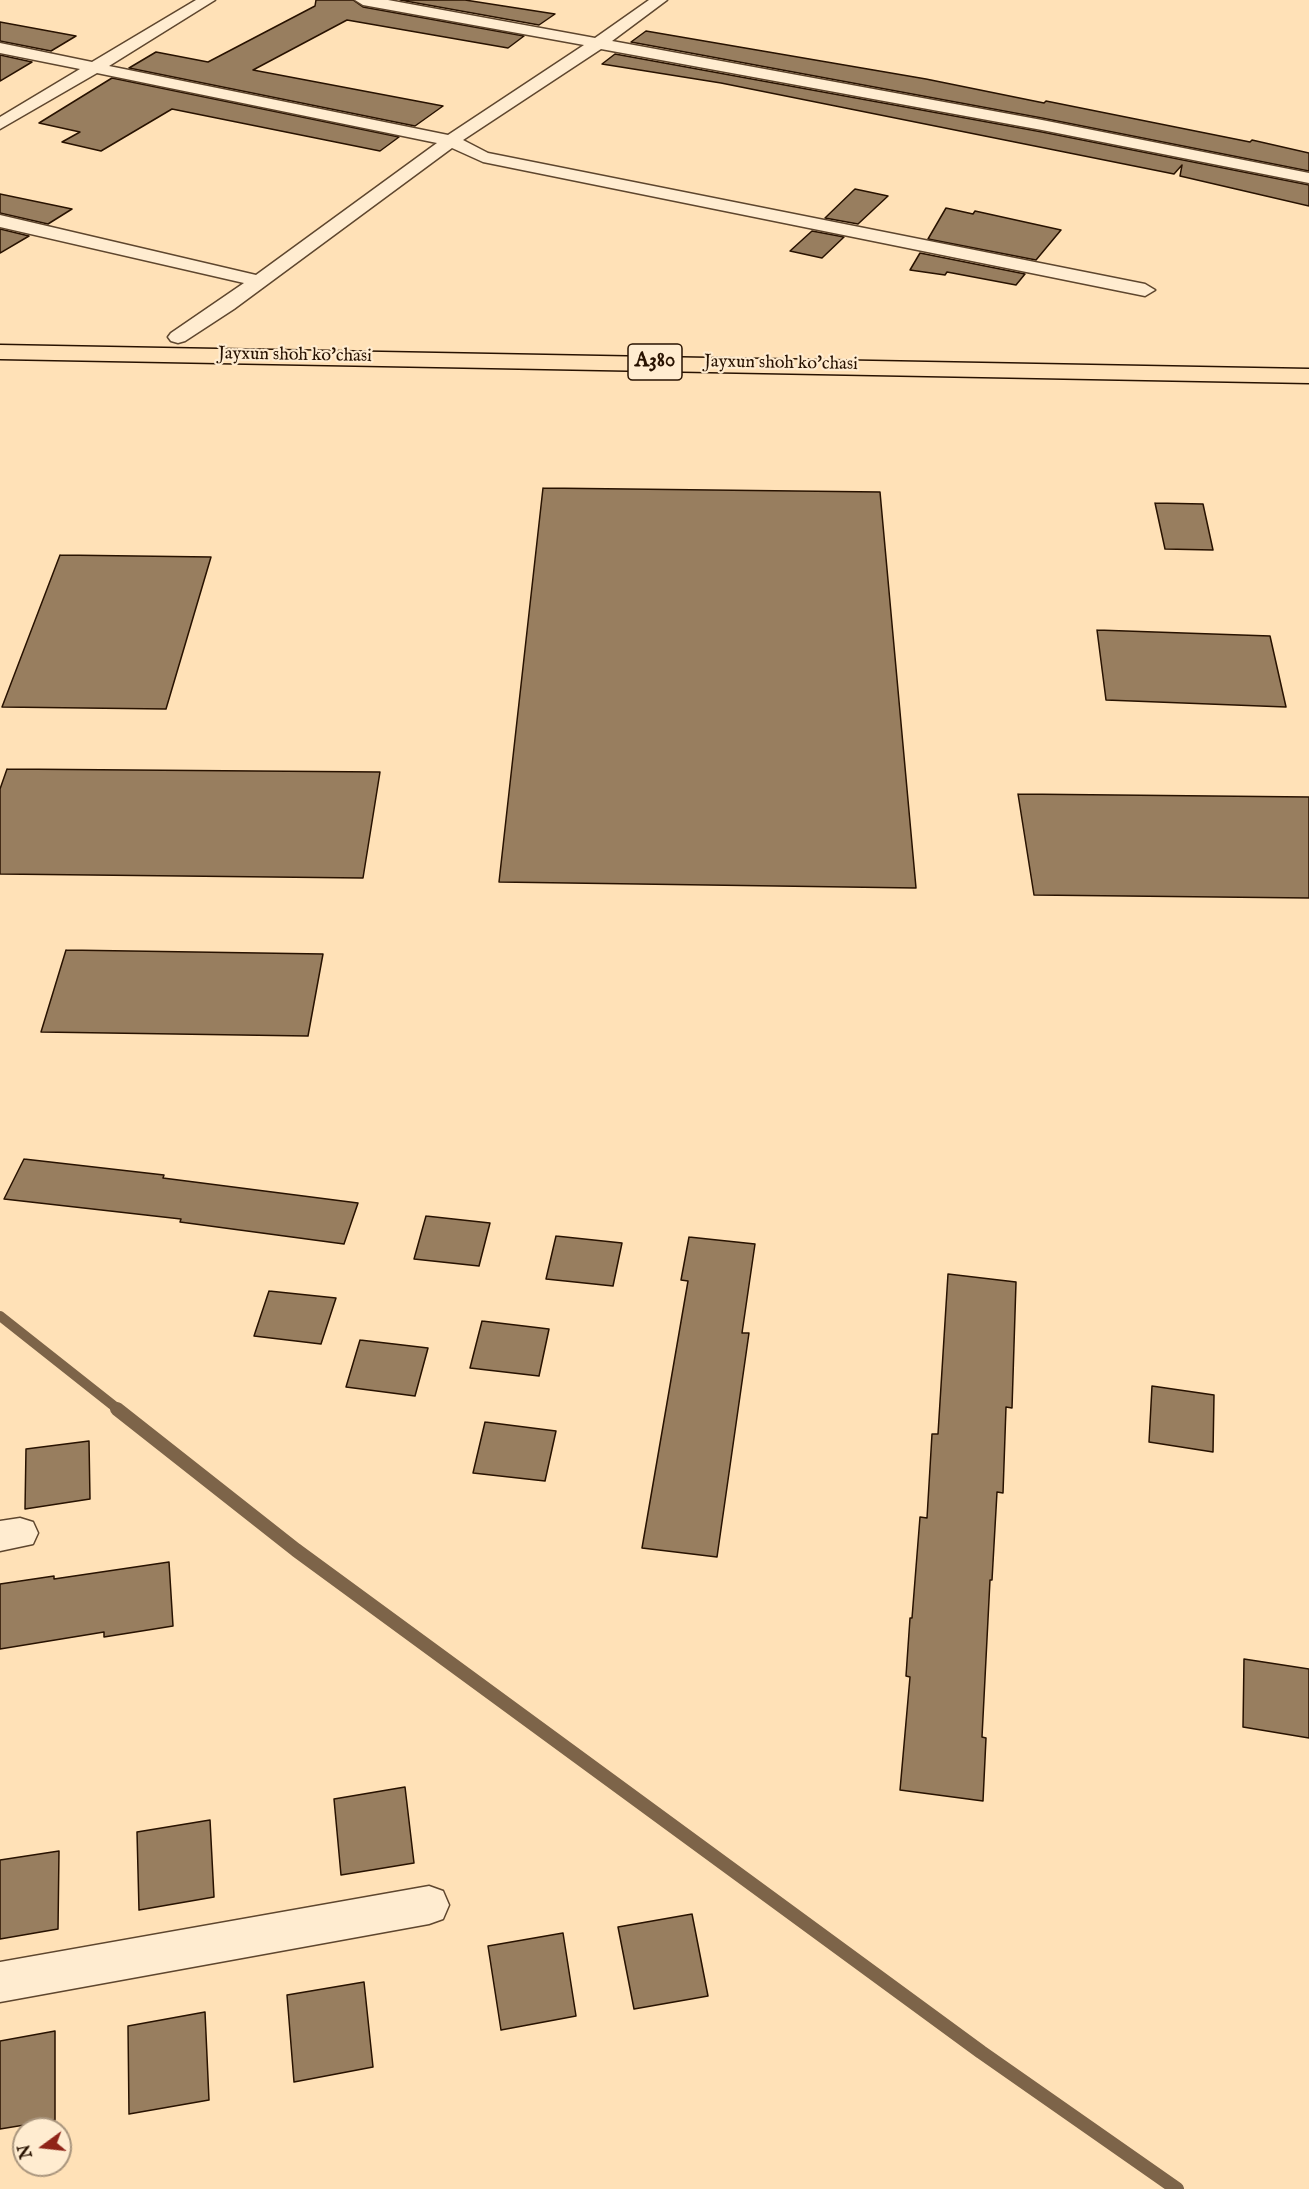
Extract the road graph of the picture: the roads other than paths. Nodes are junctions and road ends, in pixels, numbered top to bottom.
1 (207, 0) edge
2 (363, 0) edge
3 (658, 0) edge
4 (600, 42) junction
5 (0, 48) edge
6 (96, 67) junction
7 (0, 124) edge
8 (451, 141) junction
9 (1309, 178) edge
10 (0, 221) edge
11 (258, 281) junction
12 (1145, 290) dead end
13 (0, 334) edge
14 (178, 336) junction
15 (0, 352) edge
16 (1309, 356) edge
17 (1309, 376) edge
18 (429, 1905) dead end
19 (0, 1982) edge

1 - 6 street
2 - 4 street
3 - 4 street
4 - 8 street
4 - 9 street
5 - 6 street
6 - 7 street
6 - 8 street
8 - 11 street
8 - 12 street
10 - 11 street
11 - 14 street
13 - 14 highway, Jayxun shoh ko'chasi / A380
14 - 16 highway, Jayxun shoh ko'chasi / A380
15 - 17 highway, Jayxun shoh ko'chasi / A380
18 - 19 street

